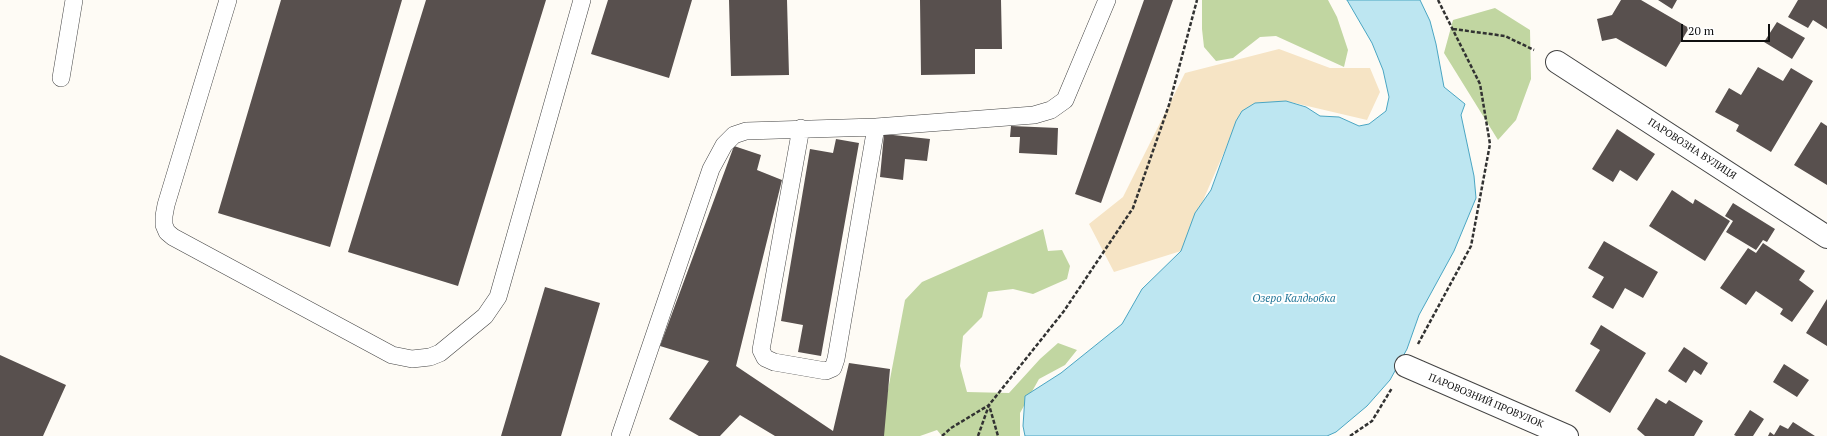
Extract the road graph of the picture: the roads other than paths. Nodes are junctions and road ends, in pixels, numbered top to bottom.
1 (74, 0) edge
2 (228, 0) edge
3 (582, 0) edge
4 (1107, 0) edge
5 (1558, 62) road end
6 (61, 78) dead end
7 (876, 127) junction
8 (801, 128) junction
9 (1827, 237) edge
10 (1406, 366) road end
11 (620, 436) edge
12 (1567, 436) edge

1 - 6 lane
2 - 3 lane
4 - 7 lane
5 - 9 street, ПАРОВОЗНА ВУЛИЦЯ
7 - 8 lane
7 - 8 lane
8 - 11 lane
10 - 12 street, ПАРОВОЗНИЙ ПРОВУЛОК

